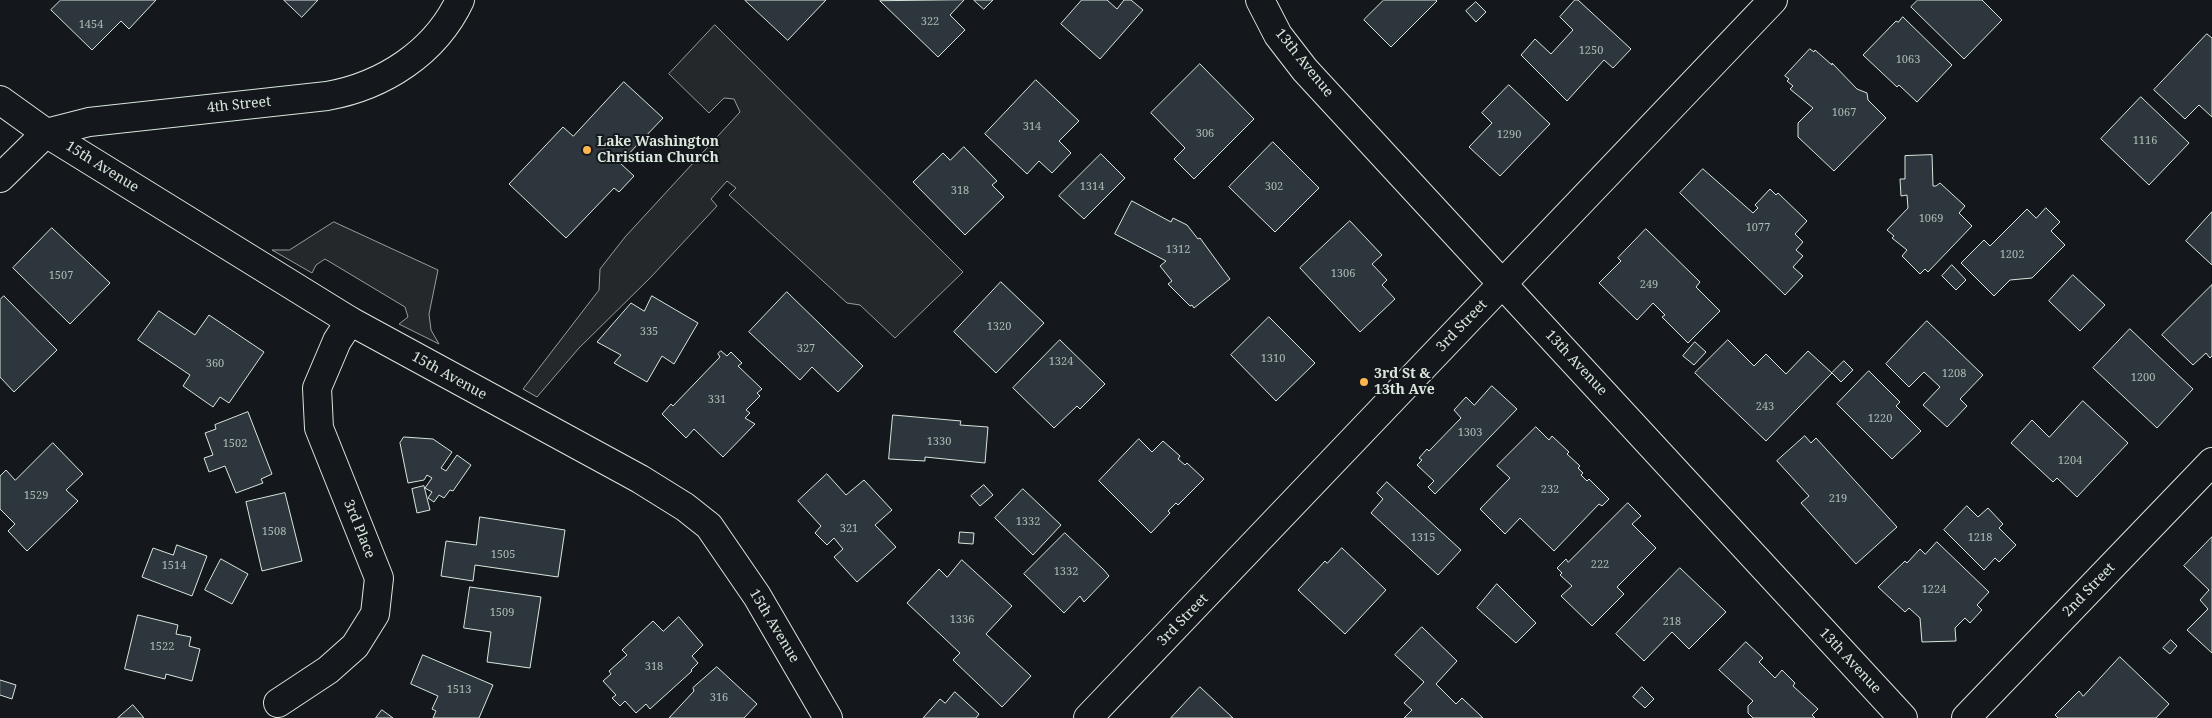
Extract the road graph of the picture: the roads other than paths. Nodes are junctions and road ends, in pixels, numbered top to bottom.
1 (460, 0) edge
2 (1260, 0) edge
3 (1773, 0) edge
4 (0, 100) edge
5 (46, 133) junction
6 (0, 178) edge
7 (1502, 284) junction
8 (350, 321) junction
9 (2212, 462) edge
10 (278, 703) dead end
11 (828, 718) edge
12 (1088, 718) edge
13 (1903, 718) edge
14 (1966, 718) edge

1 - 5 street, 4th Street
2 - 7 street, 13th Avenue
3 - 7 street, 3rd Street
4 - 5 street, 15th Avenue
5 - 6 street, 4th Street
5 - 8 street, 15th Avenue
7 - 12 street, 3rd Street
7 - 13 street, 13th Avenue
8 - 10 street, 3rd Place
8 - 11 street, 15th Avenue
9 - 14 street, 2nd Street

